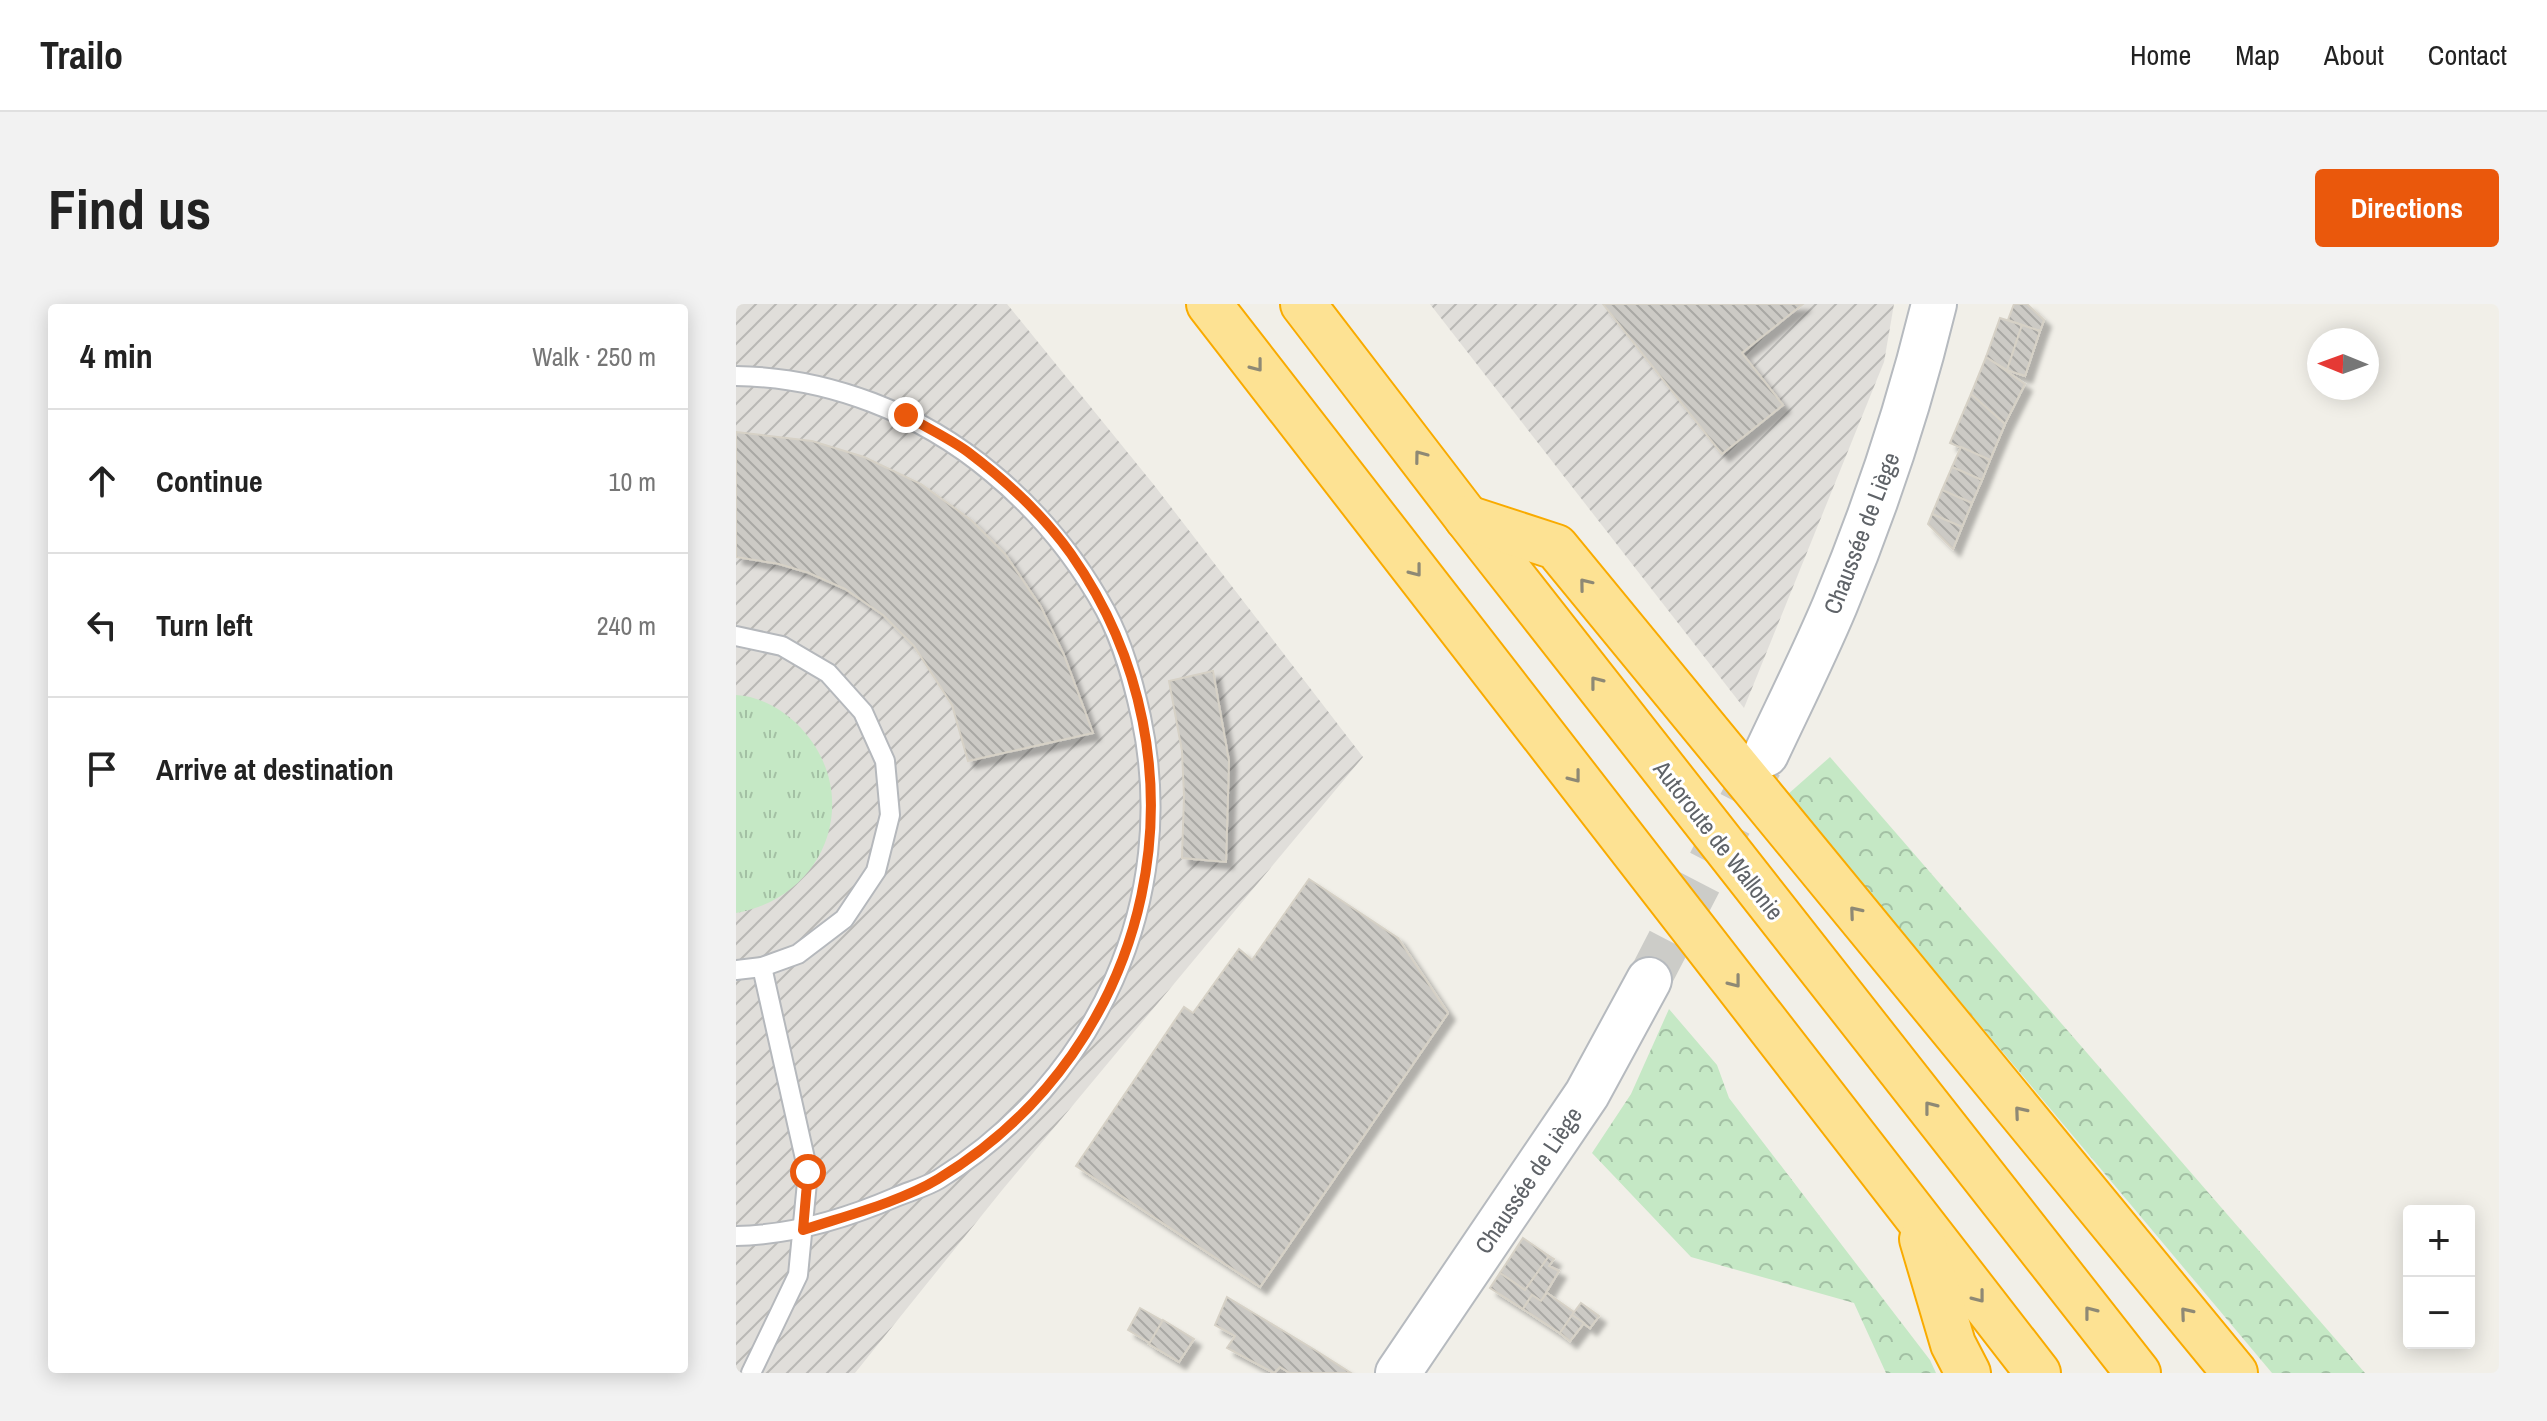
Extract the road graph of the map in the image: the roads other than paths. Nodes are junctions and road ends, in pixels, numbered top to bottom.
1 (1209, 304) edge
2 (1303, 304) edge
3 (1934, 304) edge
4 (736, 376) edge
5 (1467, 518) junction
6 (736, 636) edge
7 (1766, 754) tunnel mouth
8 (762, 967) junction
9 (736, 970) edge
10 (1649, 980) tunnel mouth
11 (1914, 1213) junction
12 (803, 1230) junction
13 (736, 1236) edge
14 (751, 1373) edge
15 (1398, 1373) edge
16 (1968, 1373) edge
17 (2038, 1373) edge
18 (2138, 1373) edge
19 (2235, 1373) edge

1 -> 11 highway
5 -> 2 highway, Autoroute de Wallonie
3 - 7 main road, Chaussée de Liège
4 - 12 lane
18 -> 5 highway, Autoroute de Wallonie
19 -> 5 highway
6 - 8 lane
8 - 9 lane
8 - 12 lane
10 - 15 main road, Chaussée de Liège
11 - 16 highway
11 -> 17 highway
12 - 13 lane
12 - 14 lane

